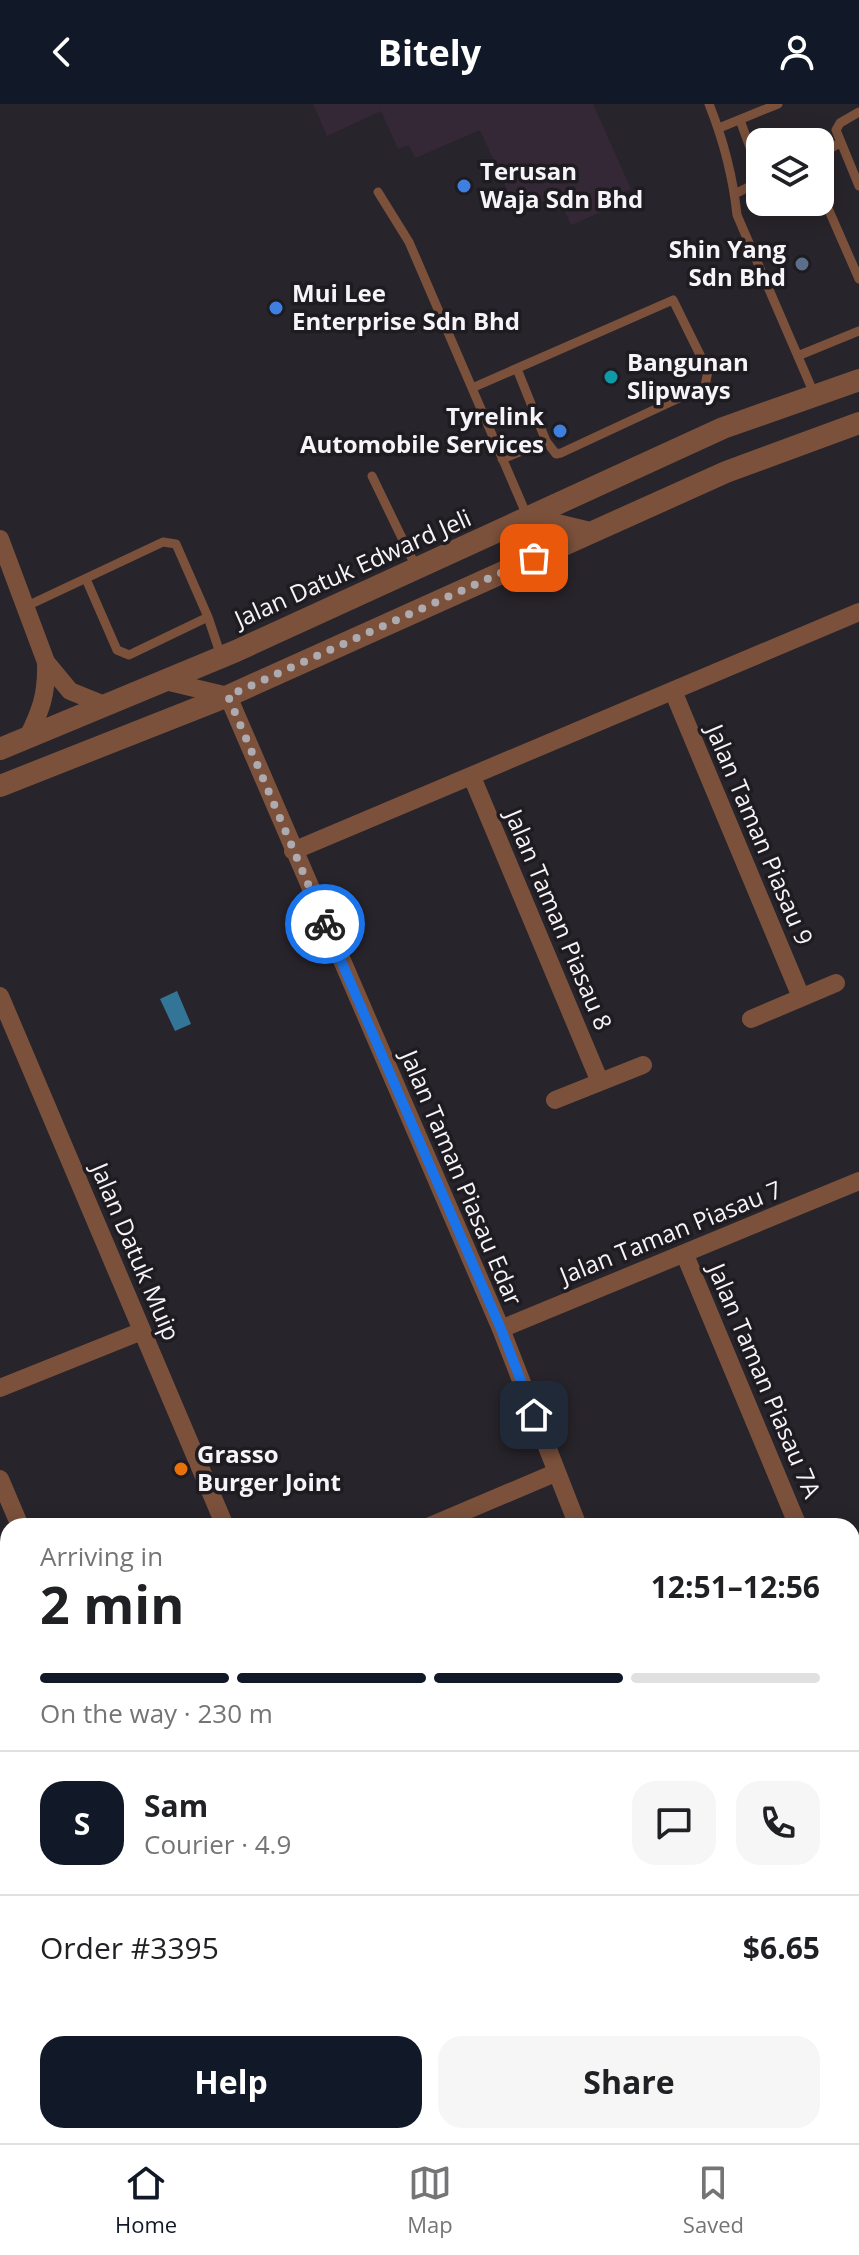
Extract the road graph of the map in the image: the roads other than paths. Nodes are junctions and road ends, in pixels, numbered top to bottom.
1 (709, 104) edge
2 (751, 104) edge
3 (778, 104) edge
4 (859, 112) edge
5 (755, 115) junction
6 (740, 120) junction
7 (719, 128) junction
8 (746, 136) edge
9 (840, 143) junction
10 (834, 146) edge
11 (859, 186) edge
12 (746, 188) edge
13 (378, 192) dead end
14 (735, 194) junction
15 (831, 216) edge
16 (859, 279) edge
17 (859, 331) edge
18 (800, 355) junction
19 (517, 369) junction
20 (859, 380) edge
21 (472, 388) junction
22 (815, 396) junction
23 (859, 423) edge
24 (546, 441) junction
25 (502, 459) junction
26 (372, 476) dead end
27 (528, 518) junction
28 (590, 533) junction
29 (0, 539) edge
30 (417, 570) junction
31 (86, 579) junction
32 (27, 606) junction
33 (859, 612) edge
34 (208, 617) junction
35 (222, 657) junction
36 (46, 662) junction
37 (165, 681) junction
38 (673, 691) junction
39 (228, 696) junction
40 (107, 706) junction
41 (27, 739) junction
42 (0, 749) edge
43 (472, 777) junction
44 (0, 786) edge
45 (293, 851) junction
46 (836, 983) dead end
47 (0, 996) edge
48 (801, 997) junction
49 (751, 1019) dead end
50 (643, 1065) dead end
51 (600, 1082) junction
52 (555, 1100) dead end
53 (859, 1181) edge
54 (685, 1255) junction
55 (501, 1329) junction
56 (142, 1331) junction
57 (0, 1388) edge
58 (555, 1473) junction
59 (0, 1479) edge
60 (17, 1518) edge
61 (222, 1518) edge
62 (449, 1518) edge
63 (575, 1518) edge
64 (795, 1518) edge

1 - 7 lane
2 - 5 lane
3 - 5 lane
4 - 9 lane
5 - 6 lane
6 - 7 lane
6 - 8 lane
7 - 14 lane
9 - 10 lane
9 - 11 lane
12 - 14 lane
13 - 21 lane
14 - 18 lane
15 - 16 lane
17 - 18 lane
18 - 22 lane
19 - 21 lane
19 - 24 lane
19 - 24 lane
20 - 22 street, Jalan Datuk Edward Jeli
21 - 25 lane
22 - 27 street, Jalan Datuk Edward Jeli
23 - 28 street
24 - 25 lane
25 - 27 lane
26 - 30 lane
27 - 28 street
27 - 30 street, Jalan Datuk Edward Jeli
28 - 39 street
29 - 32 street
30 - 35 street, Jalan Datuk Edward Jeli
31 - 32 lane
31 - 34 lane
31 - 34 lane
32 - 36 street
33 - 38 street
34 - 35 lane
35 - 37 street, Jalan Datuk Edward Jeli
36 - 40 street
36 - 41 street
37 - 39 street
37 - 40 street, Jalan Datuk Edward Jeli
38 - 43 street
38 - 48 street, Jalan Taman Piasau 9
39 - 44 street
39 - 45 street, Jalan Taman Piasau Edar
40 - 41 street, Jalan Datuk Edward Jeli
41 - 42 street, Jalan Datuk Edward Jeli
43 - 45 street
43 - 51 street, Jalan Taman Piasau 8
45 - 55 street, Jalan Taman Piasau Edar
46 - 48 street
47 - 56 street, Jalan Datuk Muip
48 - 49 street
50 - 51 street
51 - 52 street
53 - 54 street, Jalan Taman Piasau 7
54 - 55 street, Jalan Taman Piasau 7
54 - 64 street, Jalan Taman Piasau 7A
55 - 58 street, Jalan Taman Piasau Edar
56 - 57 street
56 - 61 street, Jalan Datuk Muip
58 - 62 street
58 - 63 street, Jalan Taman Piasau Edar
59 - 60 street

